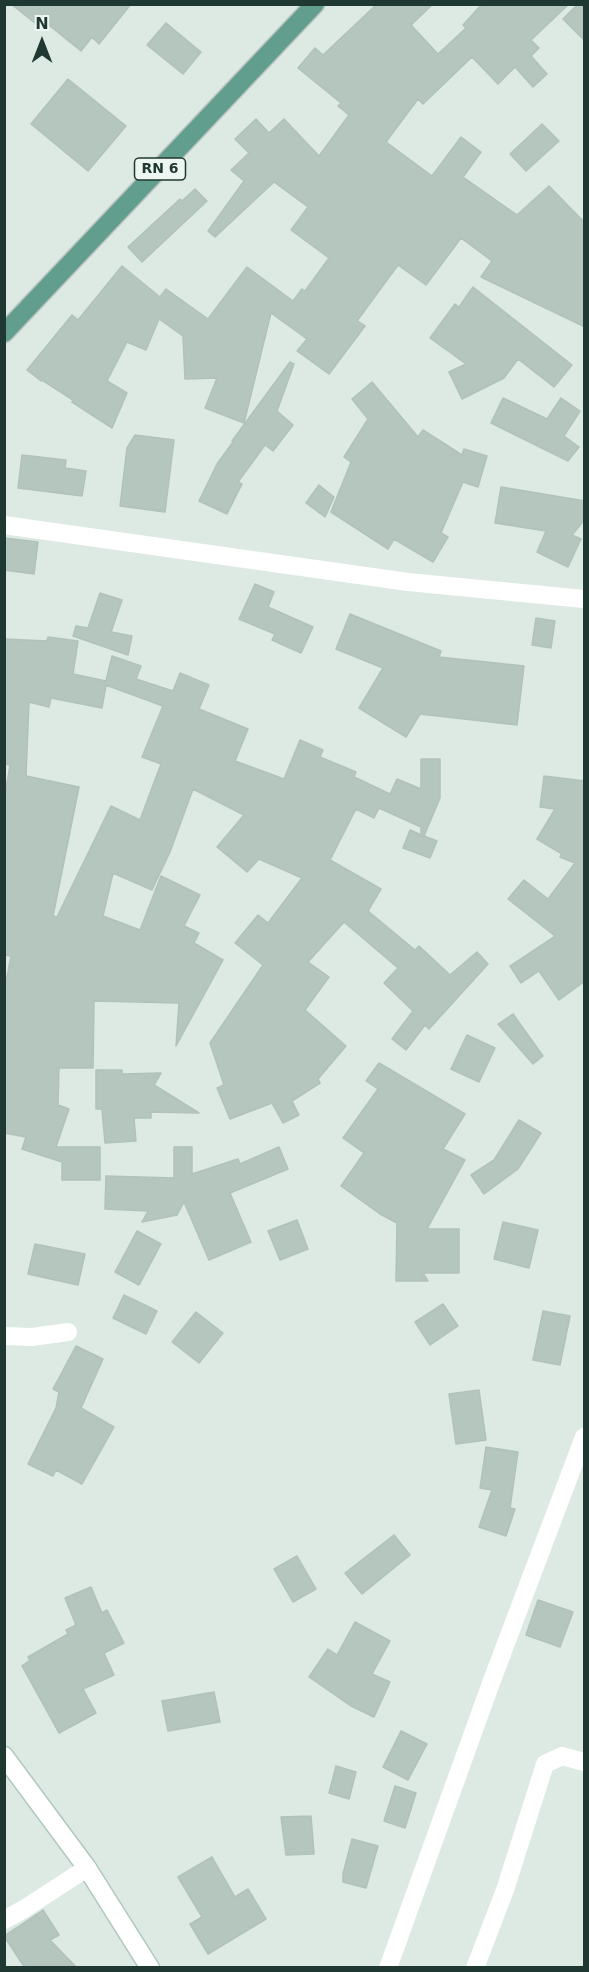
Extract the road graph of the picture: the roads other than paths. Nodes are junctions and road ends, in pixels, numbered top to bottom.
1 (315, 4) edge
2 (4, 333) edge
3 (4, 525) edge
4 (585, 599) edge
5 (68, 1332) dead end
6 (4, 1336) edge
7 (585, 1437) edge
8 (4, 1756) edge
9 (585, 1762) edge
10 (87, 1868) junction
11 (4, 1920) edge
12 (150, 1968) edge
13 (388, 1968) edge
14 (475, 1968) edge

1 - 2 main road, RN 6
3 - 4 street
5 - 6 street
7 - 13 street
8 - 10 street
9 - 14 street
10 - 11 street
10 - 12 street

